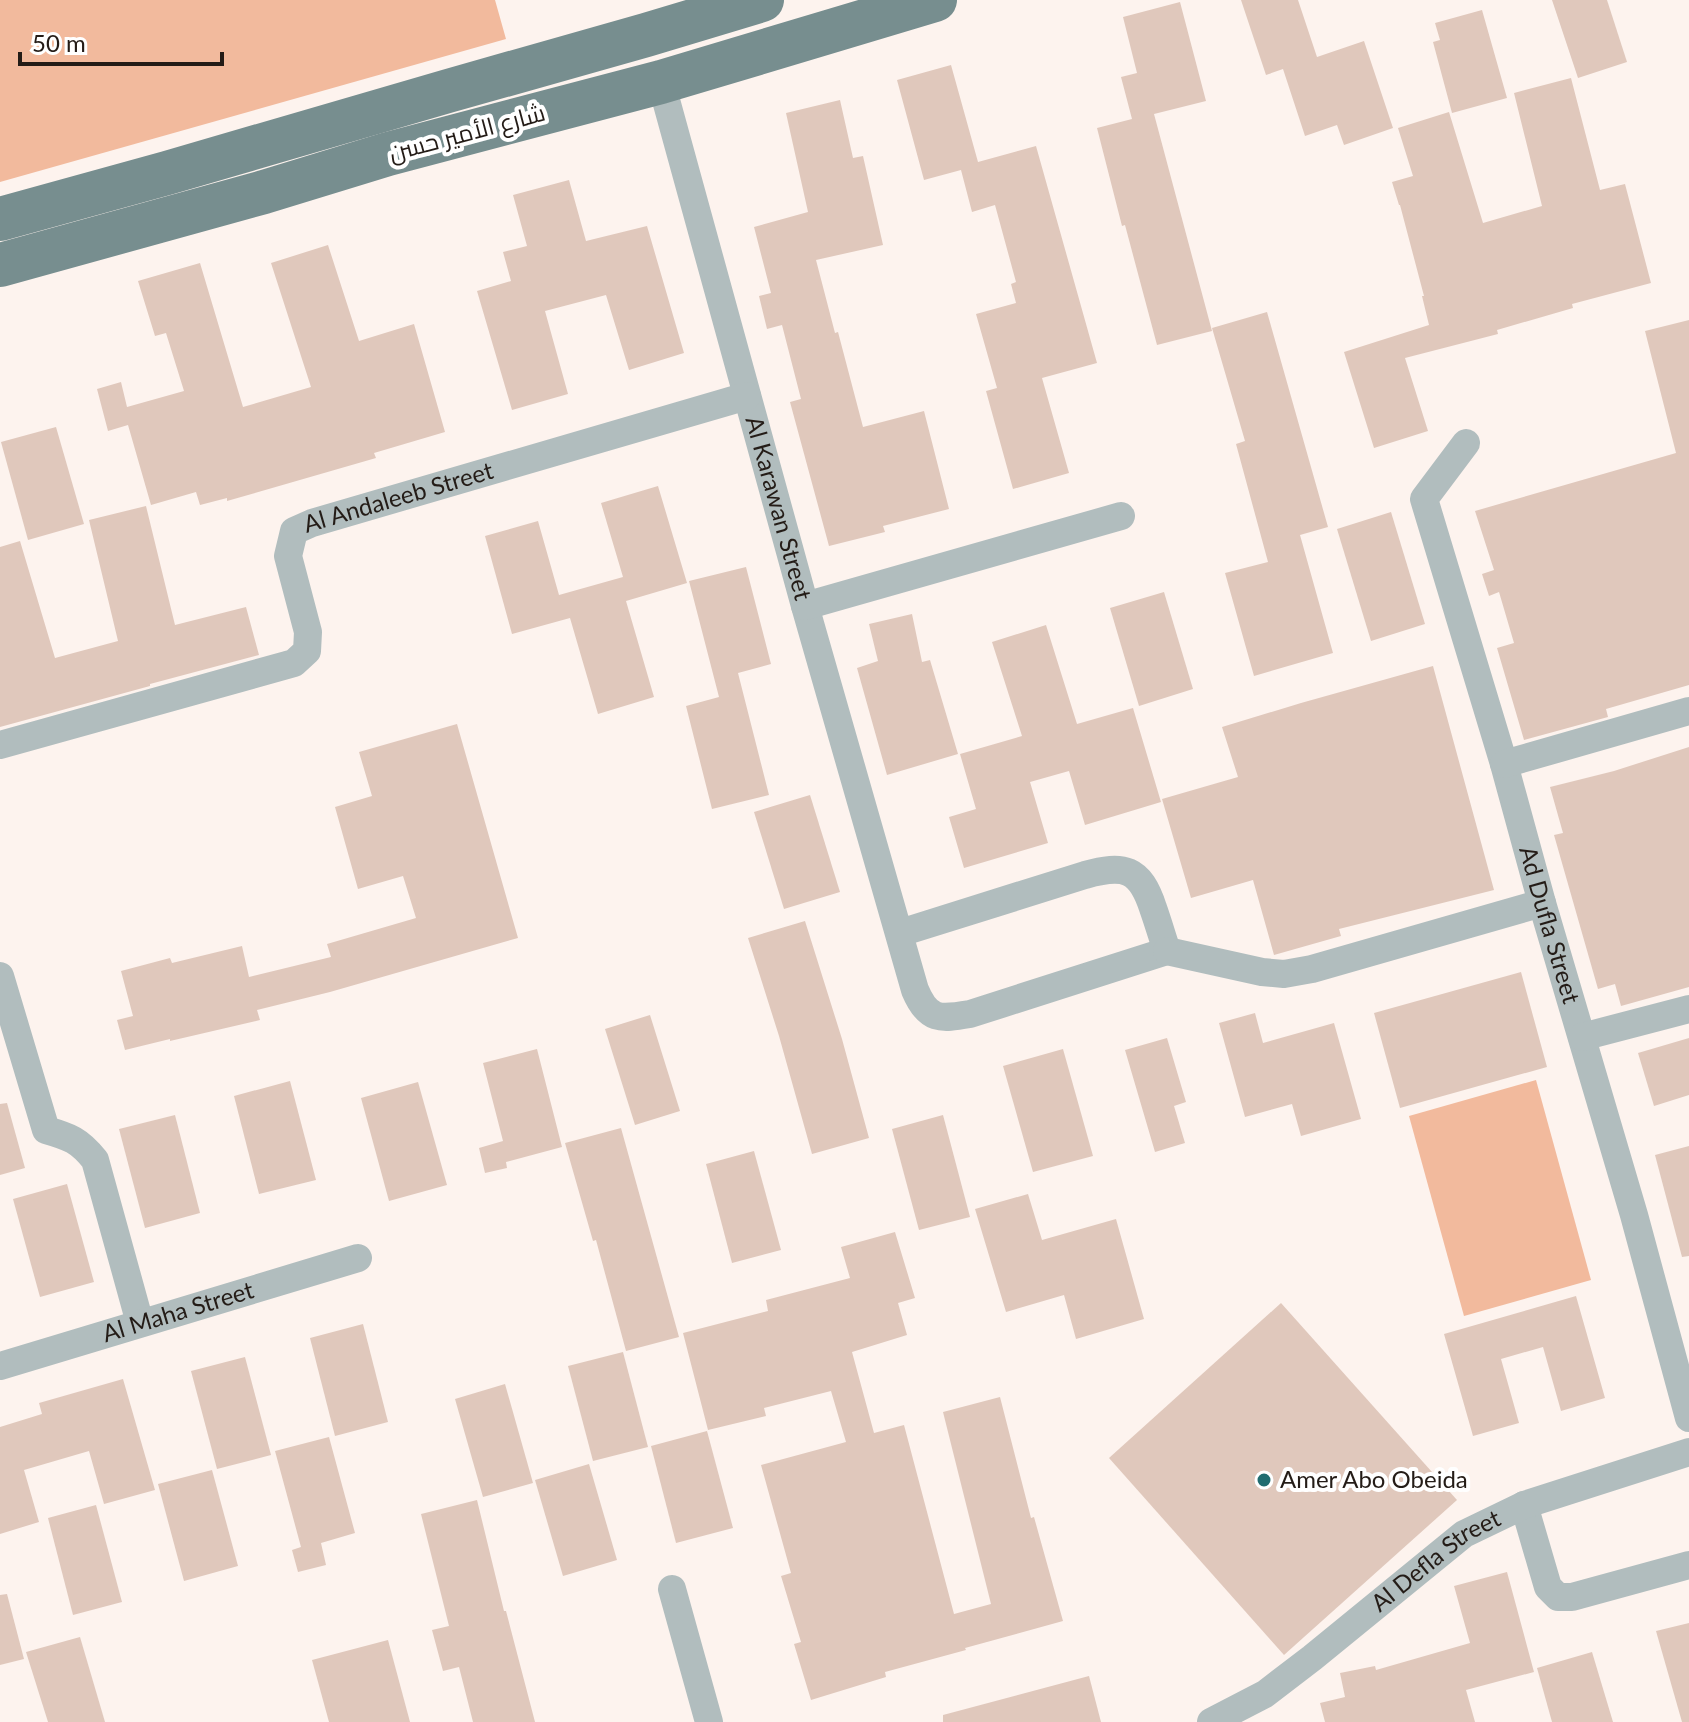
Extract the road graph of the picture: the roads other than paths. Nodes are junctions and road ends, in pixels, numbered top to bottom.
1 (762, 0) edge
2 (935, 0) edge
3 (661, 82) junction
4 (367, 114) junction
5 (380, 157) junction
6 (0, 219) edge
7 (0, 265) edge
8 (747, 396) junction
9 (1466, 443) dead end
10 (1121, 516) dead end
11 (805, 606) junction
12 (1689, 711) edge
13 (0, 745) edge
14 (1504, 764) junction
15 (1542, 903) junction
16 (900, 933) junction
17 (1167, 951) junction
18 (0, 976) edge
19 (1689, 1009) edge
20 (1582, 1037) junction
21 (358, 1258) dead end
22 (140, 1323) junction
23 (0, 1366) edge
24 (1689, 1418) edge
25 (1689, 1452) edge
26 (1524, 1505) junction
27 (1689, 1565) edge
28 (672, 1589) dead end
29 (709, 1722) edge
30 (1211, 1722) edge

1 - 4 main road, شارع الأمير حسن
2 - 3 main road, شارع الأمير حسن
3 - 5 main road, شارع الأمير حسن
3 - 8 street, Al Karawan Street
4 - 5 main road
4 - 6 main road, شارع الأمير حسن
5 - 7 main road, شارع الأمير حسن
8 - 11 street, Al Karawan Street
8 - 13 street, Al Andaleeb Street
9 - 14 street, Ad Dufla Street
10 - 11 street
11 - 16 street, Al Karawan Street
12 - 14 street
14 - 15 street, Ad Dufla Street
15 - 17 street
15 - 20 street, Ad Dufla Street
16 - 17 street
16 - 17 street, Al Karawan Street
18 - 22 street
19 - 20 street
20 - 24 street, Ad Dufla Street
21 - 22 street, Al Maha Street
22 - 23 street, Al Maha Street
25 - 26 street, Al Defla Street
26 - 27 street
26 - 30 street, Al Defla Street
28 - 29 street

